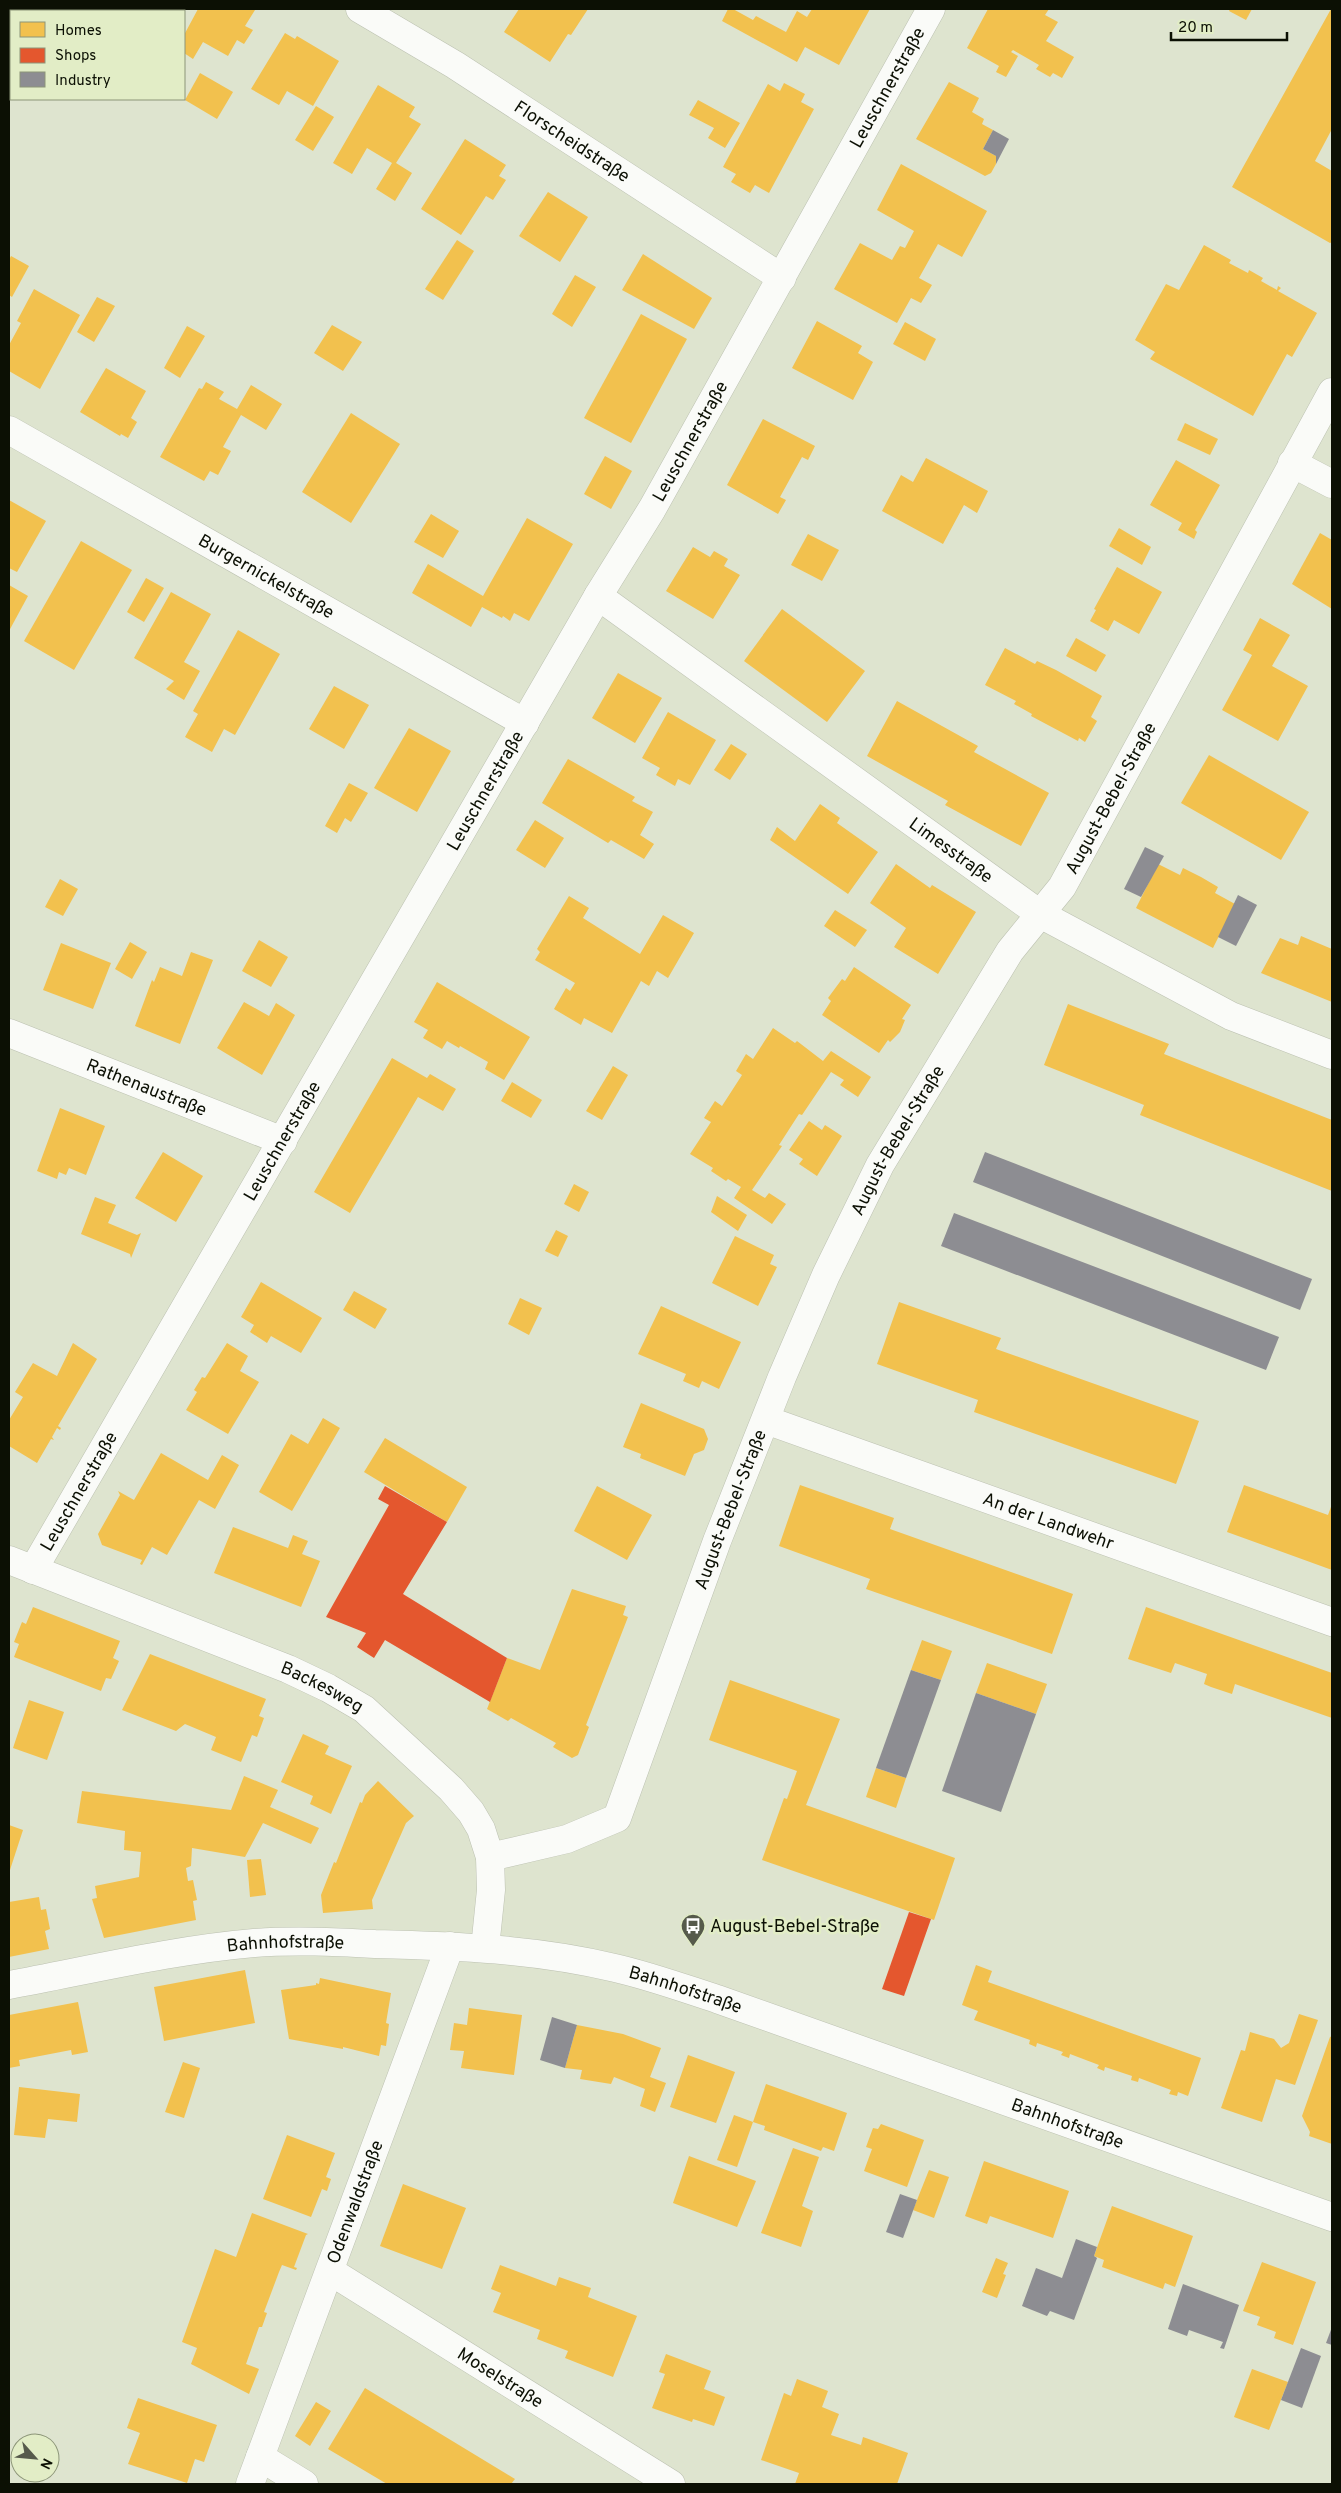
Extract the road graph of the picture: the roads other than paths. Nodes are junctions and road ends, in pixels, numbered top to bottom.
1 (360, 9) edge
2 (931, 9) edge
3 (782, 278) junction
4 (1332, 392) edge
5 (9, 430) edge
6 (1292, 463) junction
7 (1332, 484) edge
8 (598, 596) junction
9 (525, 723) junction
10 (1040, 914) junction
11 (9, 1033) edge
12 (1332, 1055) edge
13 (284, 1141) junction
14 (766, 1420) junction
15 (21, 1565) edge
16 (1332, 1622) edge
17 (490, 1857) junction
18 (450, 1946) junction
19 (485, 1948) junction
20 (9, 1985) edge
21 (1332, 2217) edge
22 (330, 2271) junction
23 (260, 2458) junction
24 (250, 2484) edge
25 (304, 2484) edge
26 (671, 2484) edge

1 - 3 street, Florscheidstraße
2 - 3 street, Leuschnerstraße
3 - 8 street, Leuschnerstraße
4 - 6 street, August-Bebel-Straße
5 - 9 street, Burgernickelstraße
6 - 7 street
6 - 10 street, August-Bebel-Straße
8 - 9 street, Leuschnerstraße
8 - 10 street, Limesstraße
9 - 13 street, Leuschnerstraße
10 - 12 street, Limesstraße
10 - 14 street, August-Bebel-Straße
11 - 13 street, Rathenaustraße
13 - 15 street, Leuschnerstraße
14 - 16 street, An der Landwehr
14 - 17 street, August-Bebel-Straße
15 - 17 street, Backesweg
17 - 19 street, Backesweg
18 - 19 street, Bahnhofstraße
18 - 20 street, Bahnhofstraße
18 - 22 street, Odenwaldstraße
19 - 21 street, Bahnhofstraße
22 - 23 street, Odenwaldstraße
22 - 26 street, Moselstraße
23 - 24 street, Odenwaldstraße
23 - 25 street

